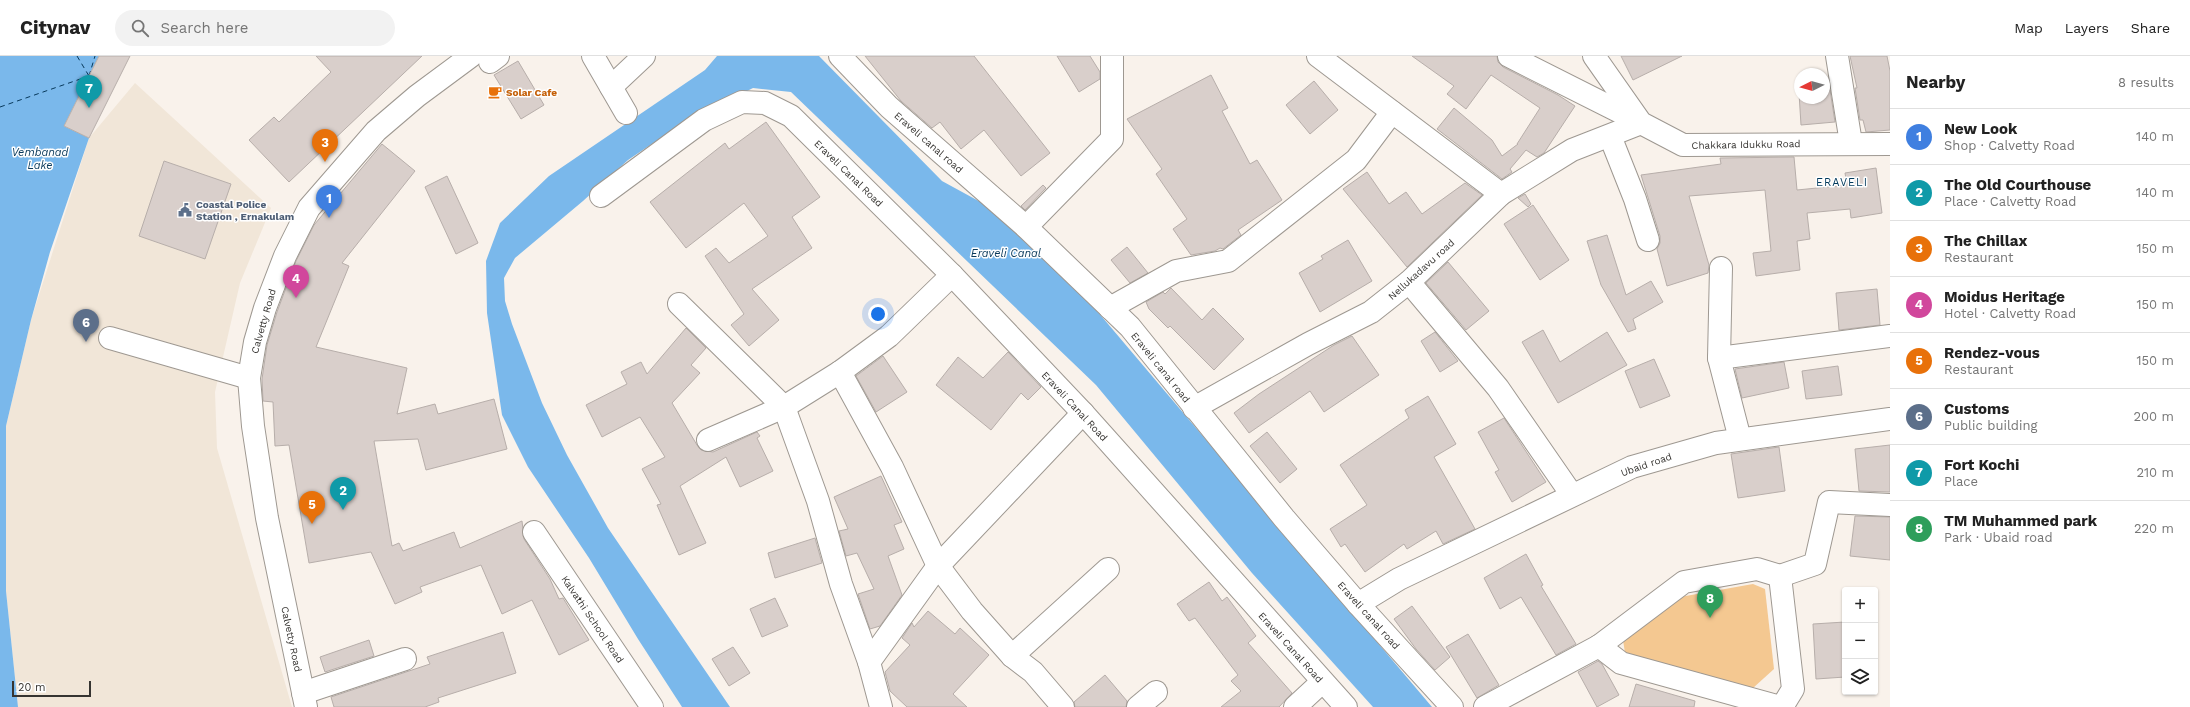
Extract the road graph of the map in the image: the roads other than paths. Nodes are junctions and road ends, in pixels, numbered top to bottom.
1 (593, 56) edge
2 (644, 56) edge
3 (840, 56) edge
4 (1112, 56) edge
5 (1318, 56) edge
6 (1509, 56) edge
7 (1594, 56) edge
8 (1837, 56) edge
9 (486, 58) edge
10 (611, 87) junction
11 (1392, 112) junction
12 (626, 113) dead end
13 (1641, 123) junction
14 (1610, 136) junction
15 (1851, 143) junction
16 (1890, 144) edge
17 (1501, 194) junction
18 (601, 196) dead end
19 (1026, 227) junction
20 (1648, 240) dead end
21 (1721, 268) dead end
22 (952, 275) junction
23 (1410, 282) junction
24 (679, 304) dead end
25 (1110, 308) junction
26 (1890, 336) edge
27 (110, 338) dead end
28 (1719, 358) junction
29 (840, 372) junction
30 (249, 378) junction
31 (784, 407) junction
32 (1194, 408) junction
33 (1083, 413) junction
34 (1890, 420) edge
35 (1740, 439) junction
36 (708, 440) dead end
37 (1572, 495) junction
38 (1890, 505) edge
39 (534, 532) dead end
40 (938, 566) junction
41 (1108, 569) dead end
42 (1780, 576) junction
43 (1358, 604) junction
44 (1600, 646) junction
45 (1012, 656) junction
46 (405, 659) dead end
47 (869, 662) junction
48 (1322, 682) junction
49 (1156, 692) dead end
50 (305, 700) edge
51 (652, 707) edge
52 (881, 707) edge
53 (1063, 707) edge
54 (1138, 707) edge
55 (1295, 707) edge
56 (1346, 707) edge
57 (1452, 707) edge
58 (1486, 707) edge
59 (1781, 707) edge

1 - 10 street
2 - 10 street
3 - 19 street, Eraveli canal road
4 - 19 street
5 - 11 street
6 - 13 street
7 - 13 street, Chakkara Idukku Road
8 - 15 street
9 - 30 street, Calvetty Road
10 - 12 street
11 - 17 street
11 - 25 street
13 - 14 street, Nellukadavu road
13 - 15 street, Chakkara Idukku Road
14 - 17 street, Nellukadavu road
14 - 20 street
15 - 16 street, Chakkara Idukku Road
17 - 23 street, Nellukadavu road
18 - 22 street, Eraveli Canal Road
19 - 25 street, Eraveli canal road
21 - 28 street
22 - 29 street
22 - 33 street, Eraveli Canal Road
23 - 32 street, Nellukadavu road
23 - 37 street
24 - 31 street
25 - 32 street, Eraveli canal road
26 - 28 street
27 - 30 street
28 - 35 street
29 - 31 street
29 - 40 street
30 - 50 street, Calvetty Road
31 - 36 street
31 - 47 street
32 - 43 street, Eraveli canal road
33 - 40 street
33 - 48 street, Eraveli Canal Road
34 - 35 street, Ubaid road
35 - 37 street, Ubaid road
37 - 43 street, Ubaid road
38 - 42 street
39 - 51 street, Kalvathi School Road
40 - 45 street
40 - 47 street
41 - 45 street
42 - 44 street
42 - 59 street
43 - 57 street, Eraveli canal road
44 - 58 street
44 - 59 street
45 - 53 street
46 - 50 street
47 - 52 street
48 - 55 street
48 - 56 street, Eraveli Canal Road
49 - 54 street

